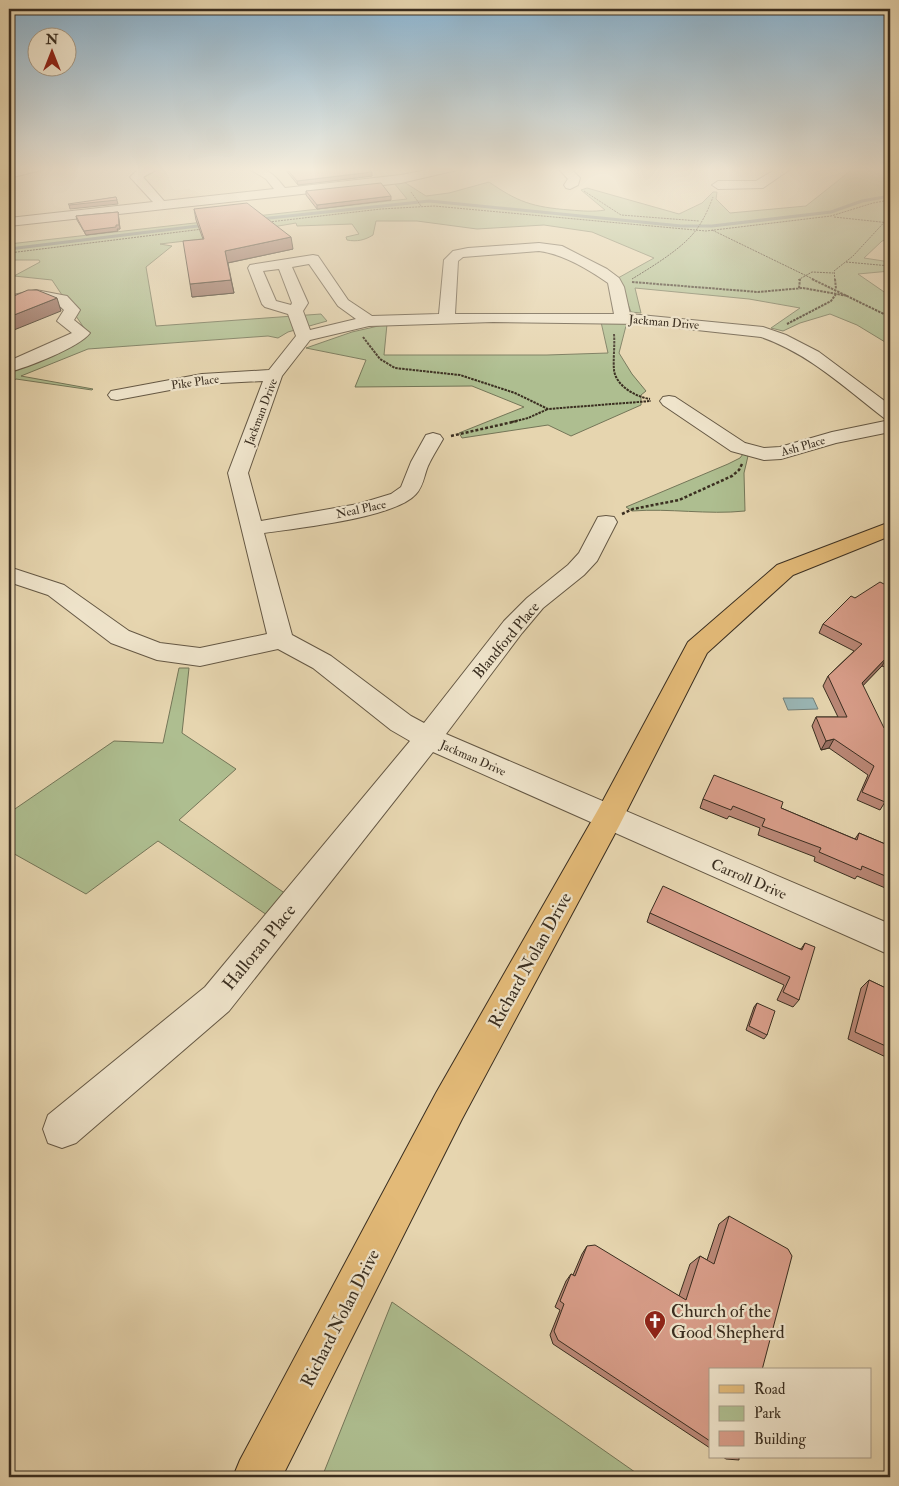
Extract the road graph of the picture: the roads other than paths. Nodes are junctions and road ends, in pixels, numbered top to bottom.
1 (284, 264) junction
2 (9, 301) edge
3 (294, 311) junction
4 (447, 318) junction
5 (618, 318) junction
6 (369, 321) junction
7 (304, 336) junction
8 (9, 367) edge
9 (274, 375) junction
10 (117, 395) dead end
11 (669, 401) road end
12 (890, 414) edge
13 (890, 426) edge
14 (433, 439) road end
15 (606, 522) road end
16 (253, 528) junction
17 (890, 528) edge
18 (9, 574) edge
19 (281, 640) junction
20 (428, 738) junction
21 (609, 817) junction
22 (890, 940) edge
23 (62, 1129) dead end
24 (259, 1474) edge

1 - 3 street
1 - 3 street
1 - 6 street
2 - 8 street
3 - 7 street
4 - 5 street, Jackman Drive
4 - 5 street
4 - 6 street, Jackman Drive
5 - 12 street, Jackman Drive
6 - 7 street, Jackman Drive
7 - 9 street, Jackman Drive
9 - 10 street, Pike Place
9 - 16 street, Jackman Drive
11 - 13 street, Ash Place
14 - 16 street, Neal Place
15 - 20 street, Blandford Place
16 - 19 street, Jackman Drive
17 - 21 main road, Richard Nolan Drive
18 - 19 street
19 - 20 street, Jackman Drive
20 - 21 street, Jackman Drive
20 - 23 street, Halloran Place
21 - 22 street, Carroll Drive
21 - 24 main road, Richard Nolan Drive

